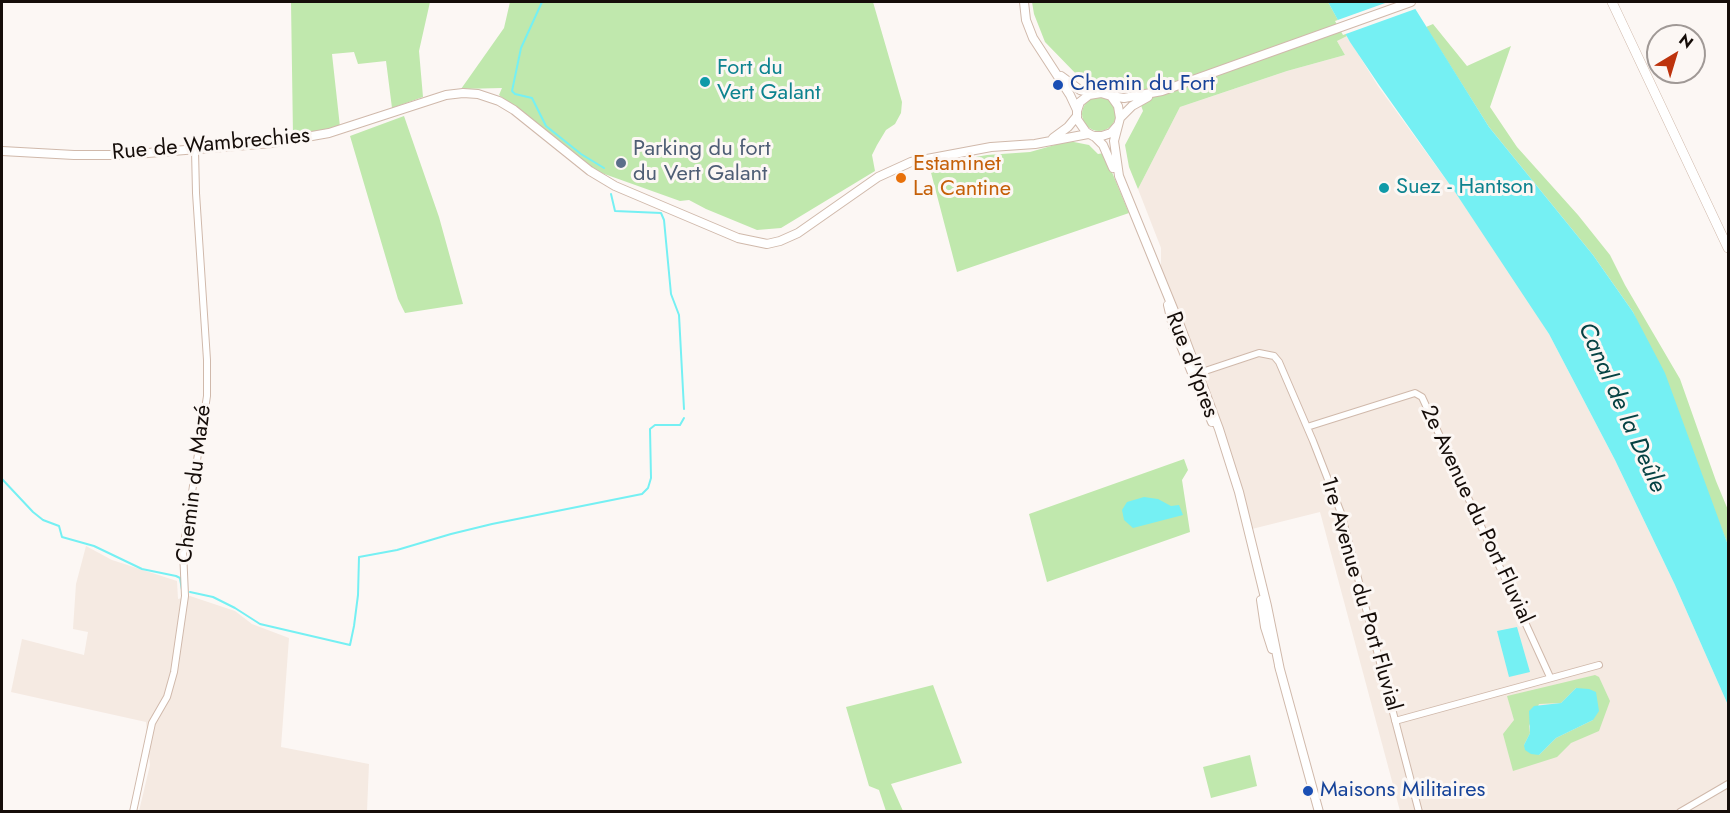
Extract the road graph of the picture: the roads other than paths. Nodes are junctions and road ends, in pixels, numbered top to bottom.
1 (1024, 2) edge
2 (1411, 2) edge
3 (1612, 2) edge
4 (1053, 68) junction
5 (1162, 91) junction
6 (1095, 93) junction
7 (1111, 96) junction
8 (1077, 113) junction
9 (1118, 122) junction
10 (1091, 135) junction
11 (1042, 143) junction
12 (195, 150) junction
13 (2, 151) edge
14 (1126, 195) junction
15 (1728, 248) edge
16 (1163, 285) junction
17 (1199, 373) junction
18 (1307, 427) junction
19 (1223, 444) junction
20 (1599, 665) dead end
21 (1550, 677) junction
22 (1395, 721) junction
23 (1728, 784) edge
24 (1314, 792) junction
25 (133, 812) edge
26 (1319, 812) edge
27 (1324, 812) edge
28 (1419, 812) edge
29 (1680, 812) edge

1 - 4 main road
2 - 5 main road
3 - 15 main road
4 - 6 main road
4 - 8 main road
5 - 7 main road
5 - 9 main road
6 - 7 main road
6 - 8 main road
7 - 9 main road
8 - 10 main road
8 - 11 main road
9 - 10 main road
9 - 14 main road, Rue d'Ypres
10 - 11 main road, Rue de Wambrechies
10 - 14 main road, Rue d'Ypres
11 - 12 main road, Rue de Wambrechies
12 - 13 main road, Rue de Wambrechies
12 - 25 street, Chemin du Mazé
14 - 16 main road, Rue d'Ypres
16 - 17 main road, Rue d'Ypres
16 - 19 main road, Rue d'Ypres
17 - 18 street, 1re Avenue du Port Fluvial
17 - 19 main road, Rue d'Ypres
18 - 21 street, 2e Avenue du Port Fluvial
18 - 22 street, 1re Avenue du Port Fluvial
19 - 24 main road, Rue d'Ypres
20 - 21 street
21 - 22 street
22 - 28 street, 1re Avenue du Port Fluvial
23 - 29 street
24 - 26 main road, Rue d'Ypres
24 - 27 main road, Rue d'Ypres

